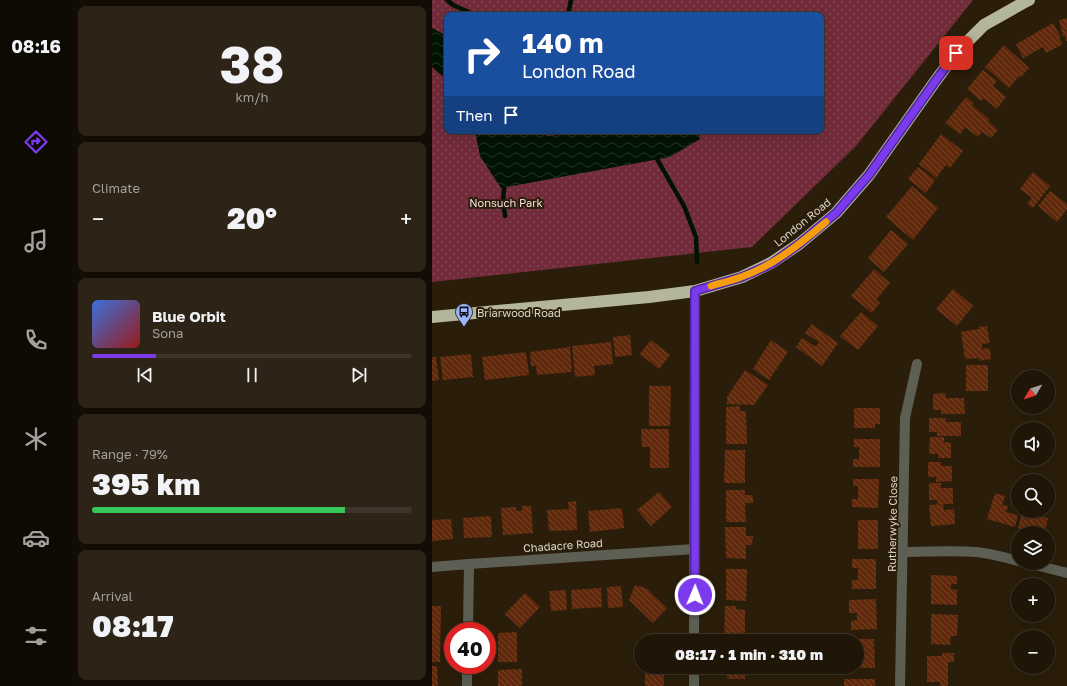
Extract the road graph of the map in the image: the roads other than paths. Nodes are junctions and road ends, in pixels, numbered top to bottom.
1 (1030, 0) edge
2 (695, 291) junction
3 (432, 318) edge
4 (917, 364) dead end
5 (695, 549) junction
6 (903, 552) junction
7 (1011, 559) edge
8 (469, 564) junction
9 (432, 567) edge
10 (1055, 570) edge
11 (1067, 573) edge
12 (468, 622) edge
13 (694, 634) edge
14 (468, 674) edge
15 (694, 674) edge
16 (467, 686) edge
17 (694, 686) edge
18 (900, 686) edge

1 - 2 highway, London Road
2 - 3 highway, London Road
2 - 5 street
4 - 6 street, Rutherwyke Close
5 - 8 street, Chadacre Road
5 - 13 street
6 - 7 street
6 - 18 street, Rutherwyke Close
8 - 9 street, Chadacre Road
8 - 12 street
10 - 11 street
14 - 16 street
15 - 17 street

